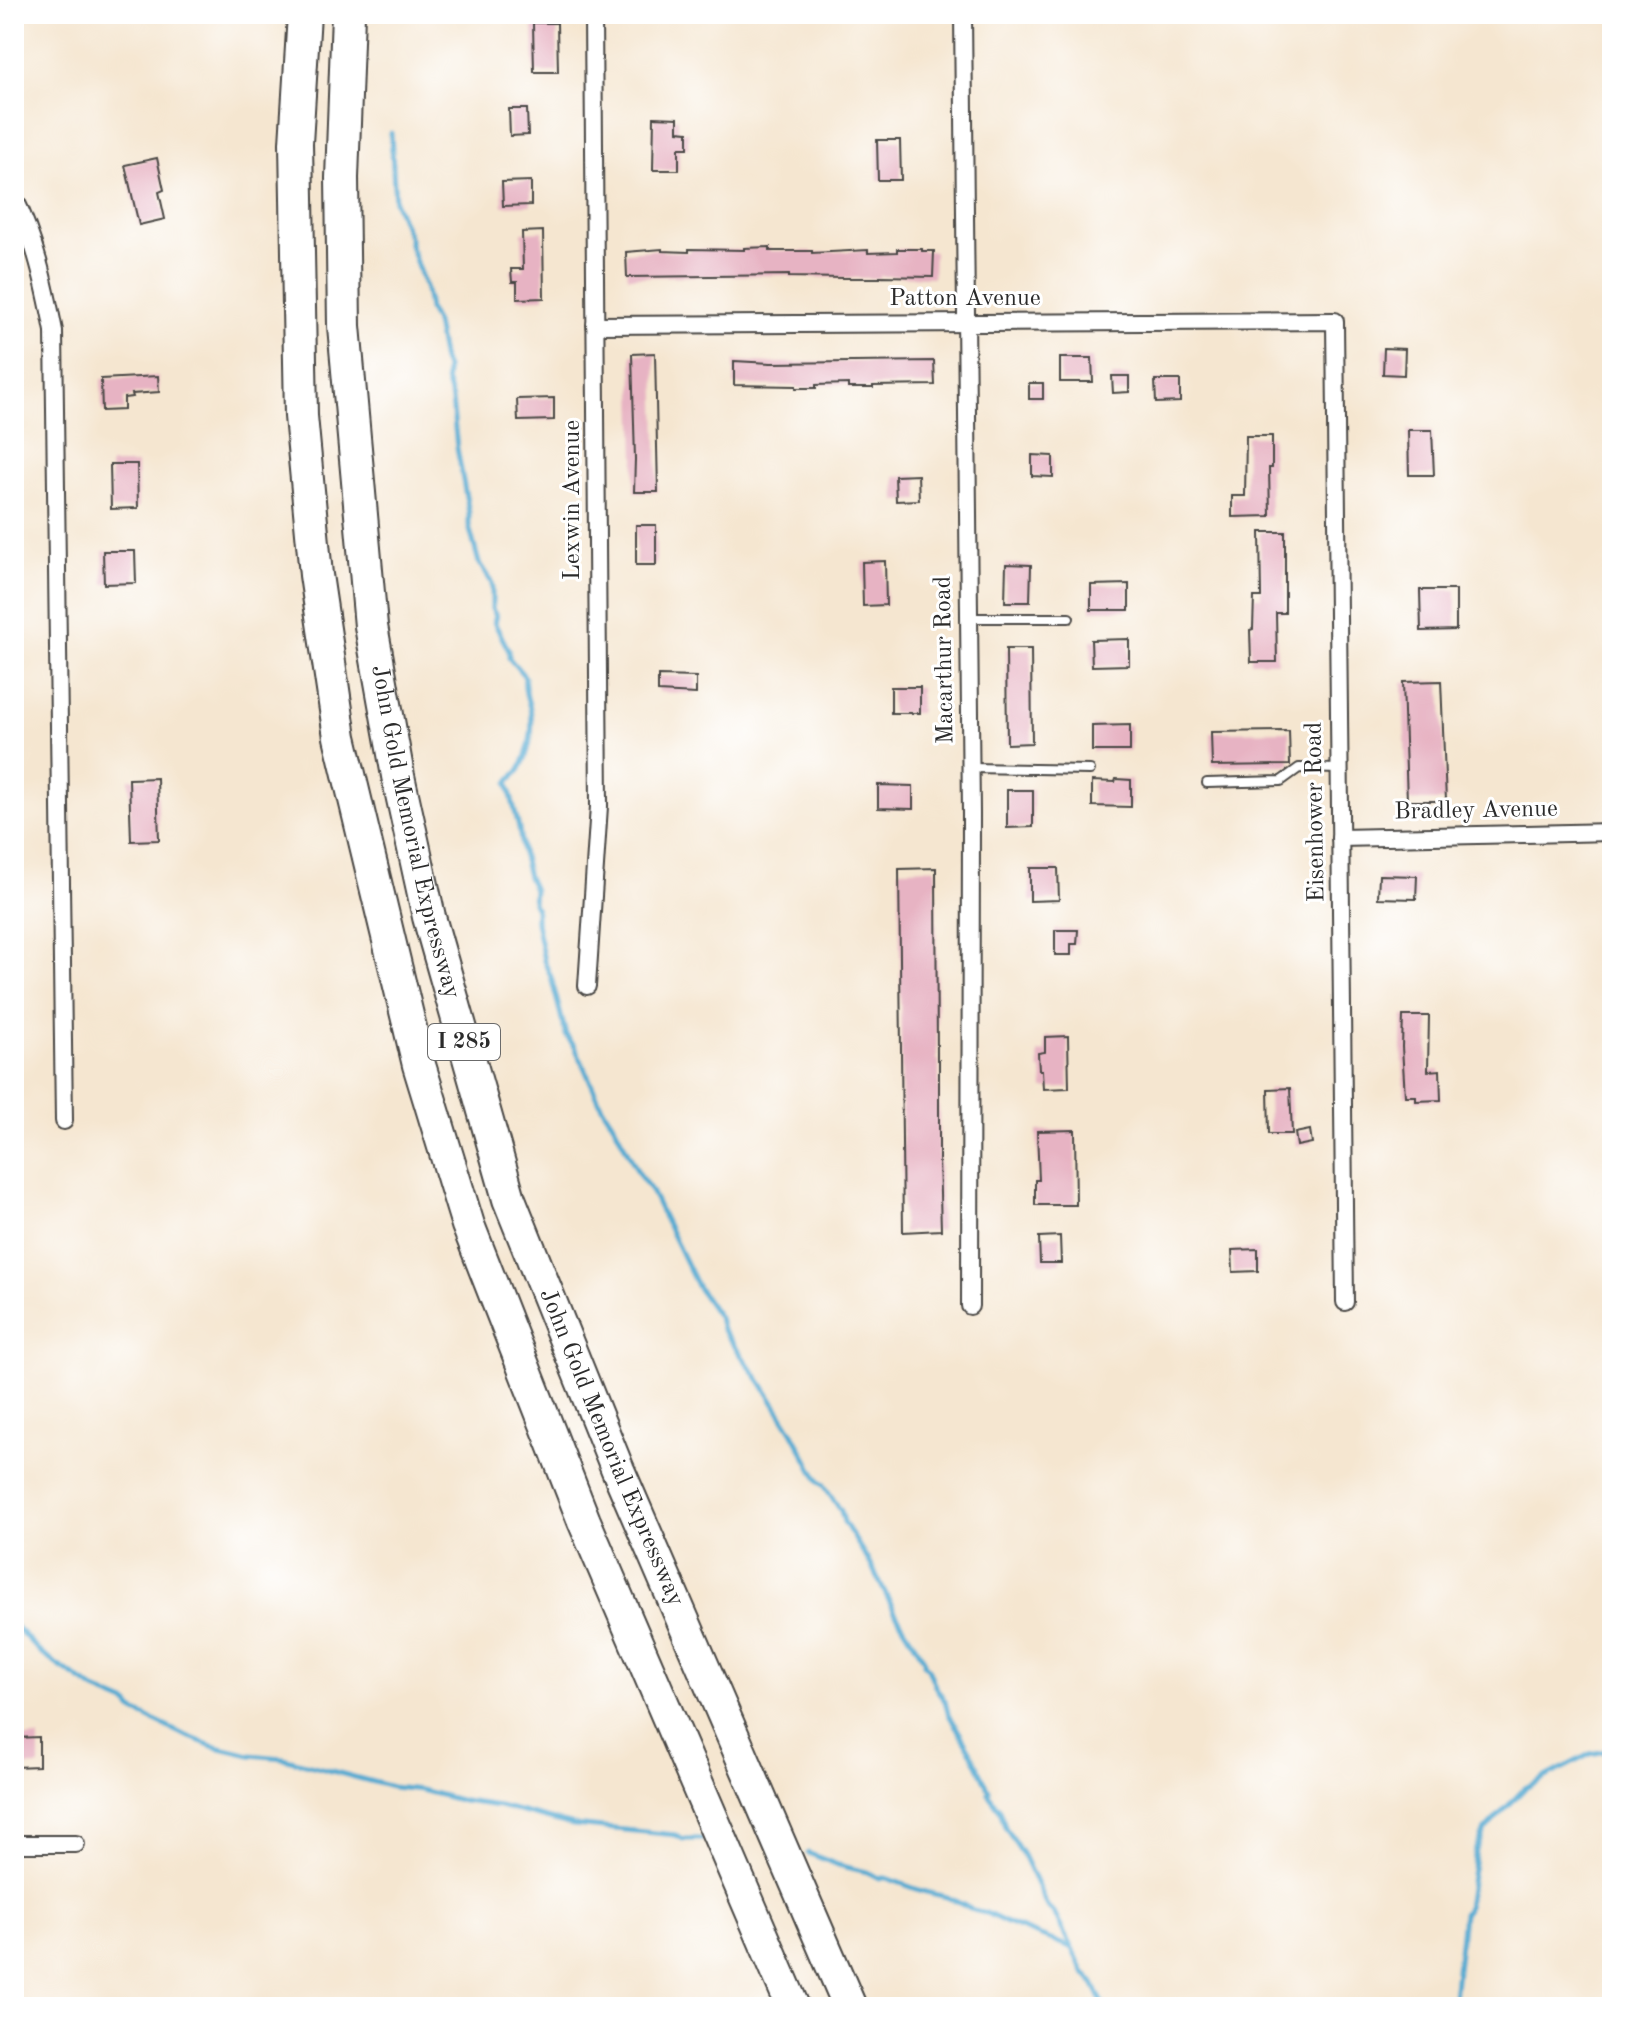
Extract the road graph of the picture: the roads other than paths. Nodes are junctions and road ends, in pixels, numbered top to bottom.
1 (304, 14) edge
2 (348, 14) edge
3 (593, 14) edge
4 (963, 14) edge
5 (14, 197) edge
6 (1335, 321) joint
7 (965, 323) junction
8 (595, 325) junction
9 (969, 618) junction
10 (1069, 618) dead end
11 (971, 768) junction
12 (1339, 769) junction
13 (1090, 770) dead end
14 (1207, 783) dead end
15 (1612, 832) edge
16 (1340, 838) junction
17 (587, 986) dead end
18 (64, 1121) dead end
19 (1345, 1302) dead end
20 (970, 1306) dead end
21 (14, 1844) edge
22 (76, 1844) dead end
23 (793, 2007) edge
24 (850, 2007) edge

1 - 23 highway, John Gold Memorial Expressway / I 285
2 - 24 highway, John Gold Memorial Expressway / I 285
3 - 8 street, Lexwin Avenue
4 - 7 street, Macarthur Road
5 - 18 street
6 - 7 street, Patton Avenue
6 - 12 street, Eisenhower Road
7 - 8 street, Patton Avenue
7 - 9 street, Macarthur Road
8 - 17 street, Lexwin Avenue
9 - 10 lane
9 - 11 street, Macarthur Road
11 - 13 lane
11 - 20 street, Macarthur Road
12 - 14 lane
12 - 16 street, Eisenhower Road
15 - 16 street, Bradley Avenue
16 - 19 street, Eisenhower Road
21 - 22 street

